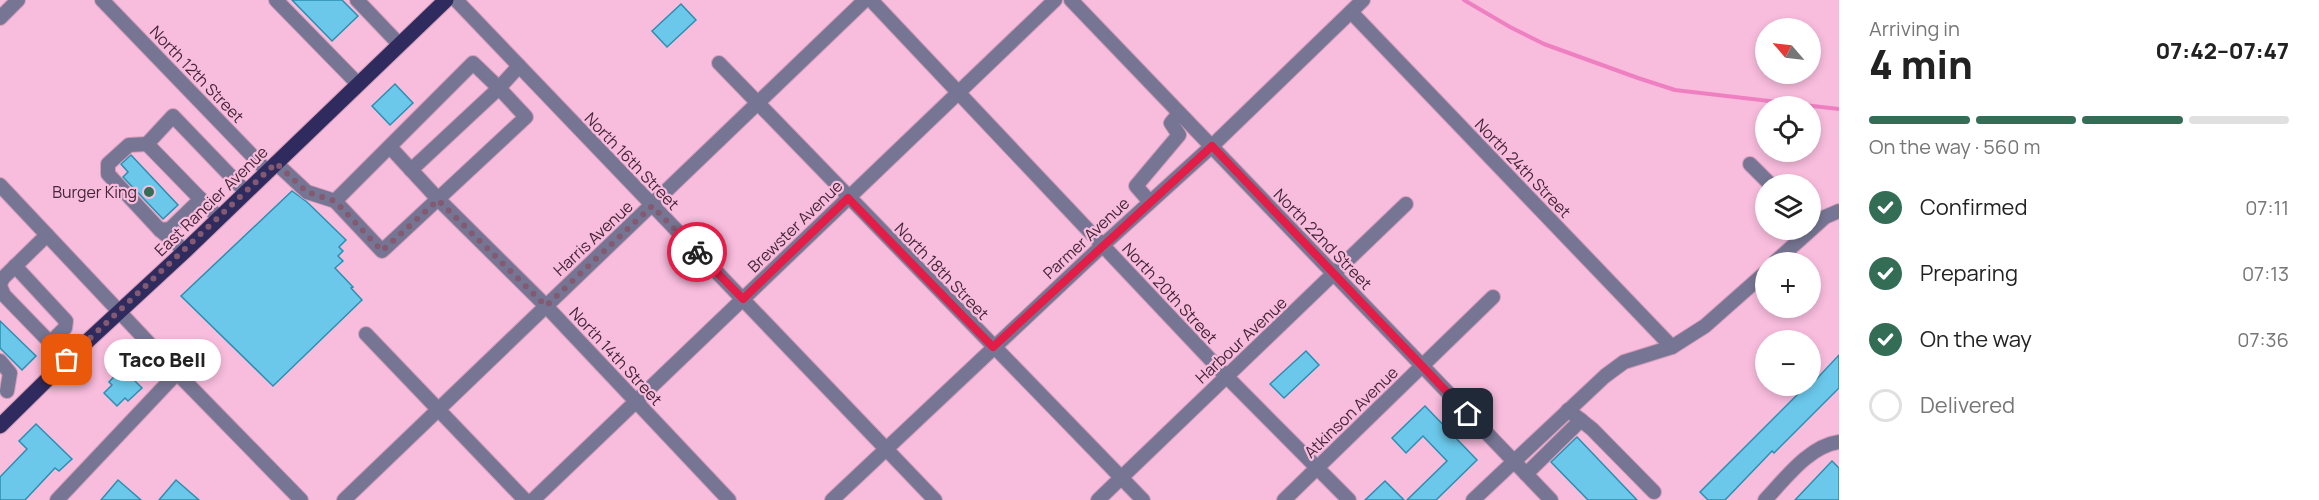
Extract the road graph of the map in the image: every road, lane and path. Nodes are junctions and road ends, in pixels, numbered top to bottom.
1 (18, 0) edge
2 (102, 0) edge
3 (276, 0) edge
4 (357, 0) edge
5 (446, 0) edge
6 (456, 0) edge
7 (865, 0) edge
8 (871, 0) edge
9 (1055, 0) edge
10 (1071, 0) edge
11 (1363, 0) edge
12 (1351, 12) junction
13 (0, 18) edge
14 (399, 44) junction
15 (719, 63) dead end
16 (519, 66) junction
17 (358, 84) junction
18 (499, 88) junction
19 (957, 92) junction
20 (759, 104) junction
21 (1179, 113) junction
22 (147, 144) junction
23 (1212, 146) junction
24 (390, 147) junction
25 (1750, 164) dead end
26 (272, 167) junction
27 (411, 170) junction
28 (1760, 174) edge
29 (0, 185) edge
30 (246, 192) junction
31 (848, 198) junction
32 (201, 199) junction
33 (438, 200) junction
34 (335, 201) junction
35 (1150, 202) junction
36 (1406, 204) dead end
37 (652, 206) junction
38 (1839, 211) edge
39 (219, 218) junction
40 (1821, 219) edge
41 (160, 230) junction
42 (47, 235) junction
43 (1798, 240) edge
44 (1103, 245) junction
45 (185, 251) junction
46 (1785, 252) edge
47 (15, 266) junction
48 (1334, 275) junction
49 (1755, 282) edge
50 (1, 291) edge
51 (1493, 297) dead end
52 (743, 299) junction
53 (546, 306) junction
54 (120, 312) junction
55 (366, 334) dead end
56 (50, 343) junction
57 (993, 347) junction
58 (1671, 347) junction
59 (67, 360) junction
60 (0, 361) edge
61 (1422, 366) junction
62 (177, 373) junction
63 (1226, 376) junction
64 (4, 388) edge
65 (635, 402) junction
66 (22, 405) junction
67 (439, 409) junction
68 (1569, 410) junction
69 (1581, 420) junction
70 (0, 426) edge
71 (1839, 442) edge
72 (885, 448) junction
73 (1514, 462) junction
74 (1318, 467) junction
75 (1526, 474) junction
76 (1121, 478) junction
77 (1654, 492) dead end
78 (57, 500) edge
79 (301, 500) edge
80 (344, 500) edge
81 (525, 500) edge
82 (532, 500) edge
83 (729, 500) edge
84 (832, 500) edge
85 (934, 500) edge
86 (1098, 500) edge
87 (1143, 500) edge
88 (1284, 500) edge
89 (1349, 500) edge
90 (1473, 500) edge
91 (1551, 500) edge
92 (1765, 500) edge

1 - 13 street
2 - 26 street, North 12th Street
3 - 17 street
4 - 14 street
5 - 14 main road, East Rancier Avenue
6 - 16 street, North 16th Street
7 - 20 street, Harris Avenue
8 - 19 street, North 20th Street
9 - 19 street, Brewster Avenue
10 - 21 street, North 22nd Street
11 - 12 street, Parmer Avenue
12 - 23 street, Parmer Avenue
12 - 58 street, North 24th Street
14 - 17 main road, East Rancier Avenue
15 - 20 street, North 18th Street
16 - 18 street
16 - 37 street, North 16th Street
17 - 26 main road, East Rancier Avenue
18 - 24 street
18 - 27 street
18 - 33 street
19 - 31 street, Brewster Avenue
19 - 44 street, North 20th Street
20 - 31 street, North 18th Street
20 - 37 street, Harris Avenue
21 - 23 street, North 22nd Street
21 - 35 street
22 - 30 street
22 - 32 street
22 - 41 street
23 - 35 street, Parmer Avenue
23 - 48 street, North 22nd Street
24 - 27 street, North 14th Street
24 - 34 street
25 - 28 street
26 - 30 main road, East Rancier Avenue
26 - 34 street, North 12th Street
27 - 33 street, North 14th Street
29 - 42 street
30 - 39 main road, East Rancier Avenue
31 - 52 street, Brewster Avenue
31 - 57 street, North 18th Street
32 - 39 street
32 - 41 street
33 - 34 street
33 - 53 street, North 14th Street
35 - 44 street, Parmer Avenue
36 - 48 street, Harbour Avenue
37 - 52 street, North 16th Street
37 - 53 street, Harris Avenue
38 - 40 street
39 - 45 main road, East Rancier Avenue
41 - 45 street
42 - 47 street
42 - 54 street
43 - 46 street
44 - 57 street, Parmer Avenue
44 - 63 street, North 20th Street
45 - 54 main road, East Rancier Avenue
47 - 50 street
47 - 56 street
48 - 61 street, North 22nd Street
48 - 63 street, Harbour Avenue
49 - 58 street
50 - 56 street
51 - 61 street, Atkinson Avenue
52 - 65 street, Brewster Avenue
52 - 72 street, North 16th Street
53 - 65 street, North 14th Street
53 - 67 street, Harris Avenue
54 - 59 main road, East Rancier Avenue
54 - 62 street
55 - 67 street
56 - 59 street
57 - 72 street, Parmer Avenue
57 - 76 street, North 18th Street
58 - 68 street
59 - 66 main road, East Rancier Avenue
60 - 64 street
61 - 73 street, North 22nd Street
61 - 74 street, Atkinson Avenue
62 - 78 street
62 - 79 street
63 - 74 street, North 20th Street
63 - 76 street, Harbour Avenue
64 - 66 street
65 - 82 street, Brewster Avenue
65 - 83 street, North 14th Street
66 - 70 main road, East Rancier Avenue
67 - 80 street, Harris Avenue
67 - 81 street
68 - 69 street
68 - 73 street
69 - 75 street
69 - 77 street
71 - 92 street
72 - 84 street, Parmer Avenue
72 - 85 street, North 16th Street
73 - 75 street, North 22nd Street
73 - 90 street
74 - 88 street, Atkinson Avenue
74 - 89 street, North 20th Street
75 - 91 street, North 22nd Street
76 - 86 street, Harbour Avenue
76 - 87 street, North 18th Street

